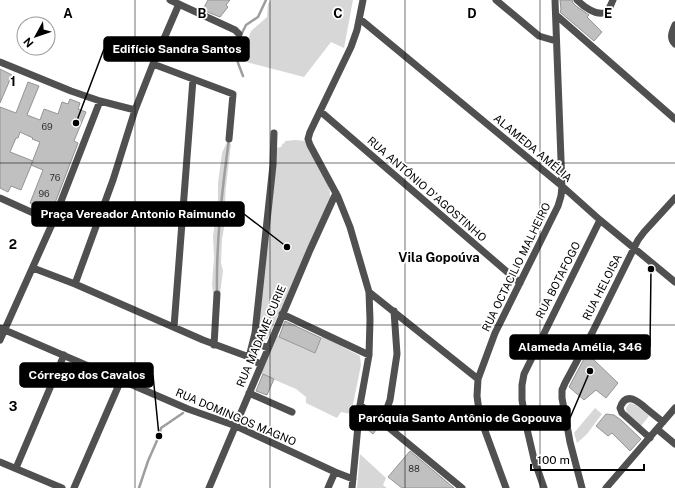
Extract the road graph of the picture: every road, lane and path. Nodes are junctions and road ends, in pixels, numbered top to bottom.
1 (170, 0) edge
2 (363, 0) edge
3 (496, 0) edge
4 (555, 0) edge
5 (577, 0) edge
6 (613, 0) edge
7 (179, 4) junction
8 (556, 15) junction
9 (360, 19) junction
10 (675, 25) edge
11 (357, 30) junction
12 (375, 32) junction
13 (239, 34) dead end
14 (556, 41) junction
15 (673, 41) edge
16 (0, 62) edge
17 (153, 64) junction
18 (193, 79) junction
19 (100, 101) junction
20 (135, 110) junction
21 (320, 111) junction
22 (675, 119) edge
23 (274, 134) dead end
24 (229, 139) dead end
25 (562, 186) junction
26 (336, 193) junction
27 (0, 198) edge
28 (675, 198) edge
29 (600, 220) junction
30 (53, 222) junction
31 (634, 248) junction
32 (32, 268) junction
33 (675, 282) edge
34 (520, 283) junction
35 (75, 284) junction
36 (369, 292) junction
37 (217, 294) dead end
38 (394, 311) junction
39 (282, 314) junction
40 (174, 327) junction
41 (2, 329) edge
42 (0, 340) edge
43 (254, 342) junction
44 (214, 344) junction
45 (268, 348) junction
46 (64, 355) junction
47 (370, 355) junction
48 (249, 357) junction
49 (261, 365) junction
50 (478, 379) junction
51 (121, 380) junction
52 (249, 393) junction
53 (360, 405) junction
54 (675, 408) edge
55 (292, 412) dead end
56 (382, 422) junction
57 (663, 422) junction
58 (236, 426) junction
59 (657, 429) junction
60 (650, 438) junction
61 (675, 444) edge
62 (0, 462) edge
63 (16, 468) junction
64 (335, 472) junction
65 (353, 479) junction
66 (62, 488) edge
67 (74, 488) edge
68 (209, 488) edge
69 (328, 488) edge
70 (352, 488) edge
71 (462, 488) edge
72 (506, 488) edge
73 (544, 488) edge
74 (582, 488) edge
75 (606, 488) edge

1 - 7 street
2 - 9 street
3 - 14 street
4 - 8 street, RUA OCTACILIO MALHEIRO
5 - 6 street
7 - 13 street
7 - 17 street
8 - 14 street, RUA OCTACILIO MALHEIRO
8 - 22 street
9 - 11 street
9 - 12 street, ALAMEDA AMÉLIA
10 - 15 street
11 - 12 street
11 - 21 street
12 - 25 street, ALAMEDA AMÉLIA
14 - 25 street, RUA OCTACILIO MALHEIRO
16 - 19 street
17 - 18 street
17 - 20 street
18 - 24 street
18 - 40 street
19 - 20 street
19 - 30 street
20 - 35 street
21 - 26 street
21 - 34 street, RUA ANTÔNIO D'AGOSTINHO
23 - 43 street
25 - 29 street, ALAMEDA AMÉLIA
25 - 34 street, RUA OCTACILIO MALHEIRO
26 - 36 street
26 - 39 street, RUA MADAME CURIE
27 - 30 street
28 - 31 street, RUA HELOISA
29 - 31 street, ALAMEDA AMÉLIA
29 - 73 street, RUA BOTAFOGO
30 - 32 street
31 - 33 street, ALAMEDA AMÉLIA
31 - 74 street, RUA HELOISA
32 - 35 street
32 - 41 street
34 - 50 street, RUA OCTACILIO MALHEIRO
35 - 40 street
36 - 38 street
36 - 47 street
37 - 44 street
38 - 50 street
38 - 56 street
39 - 45 street, RUA MADAME CURIE
39 - 47 street
40 - 44 street
41 - 42 street
41 - 46 street, RUA DOMINGOS MAGNO
43 - 45 street
43 - 48 street
44 - 48 street
45 - 49 street, RUA MADAME CURIE
46 - 51 street, RUA DOMINGOS MAGNO
46 - 63 street
47 - 53 street
48 - 49 street
49 - 52 street, RUA MADAME CURIE
50 - 72 street, RUA OCTACILIO MALHEIRO
51 - 58 street, RUA DOMINGOS MAGNO
51 - 67 street
52 - 55 street
52 - 58 street, RUA MADAME CURIE
53 - 56 street
53 - 65 street
54 - 57 street
56 - 71 street
57 - 59 street
57 - 60 street
58 - 64 street, RUA DOMINGOS MAGNO
58 - 68 street, RUA MADAME CURIE
59 - 60 street
59 - 61 street
60 - 75 street
62 - 63 street
63 - 66 street
64 - 65 street, RUA DOMINGOS MAGNO
64 - 69 street
65 - 70 street

